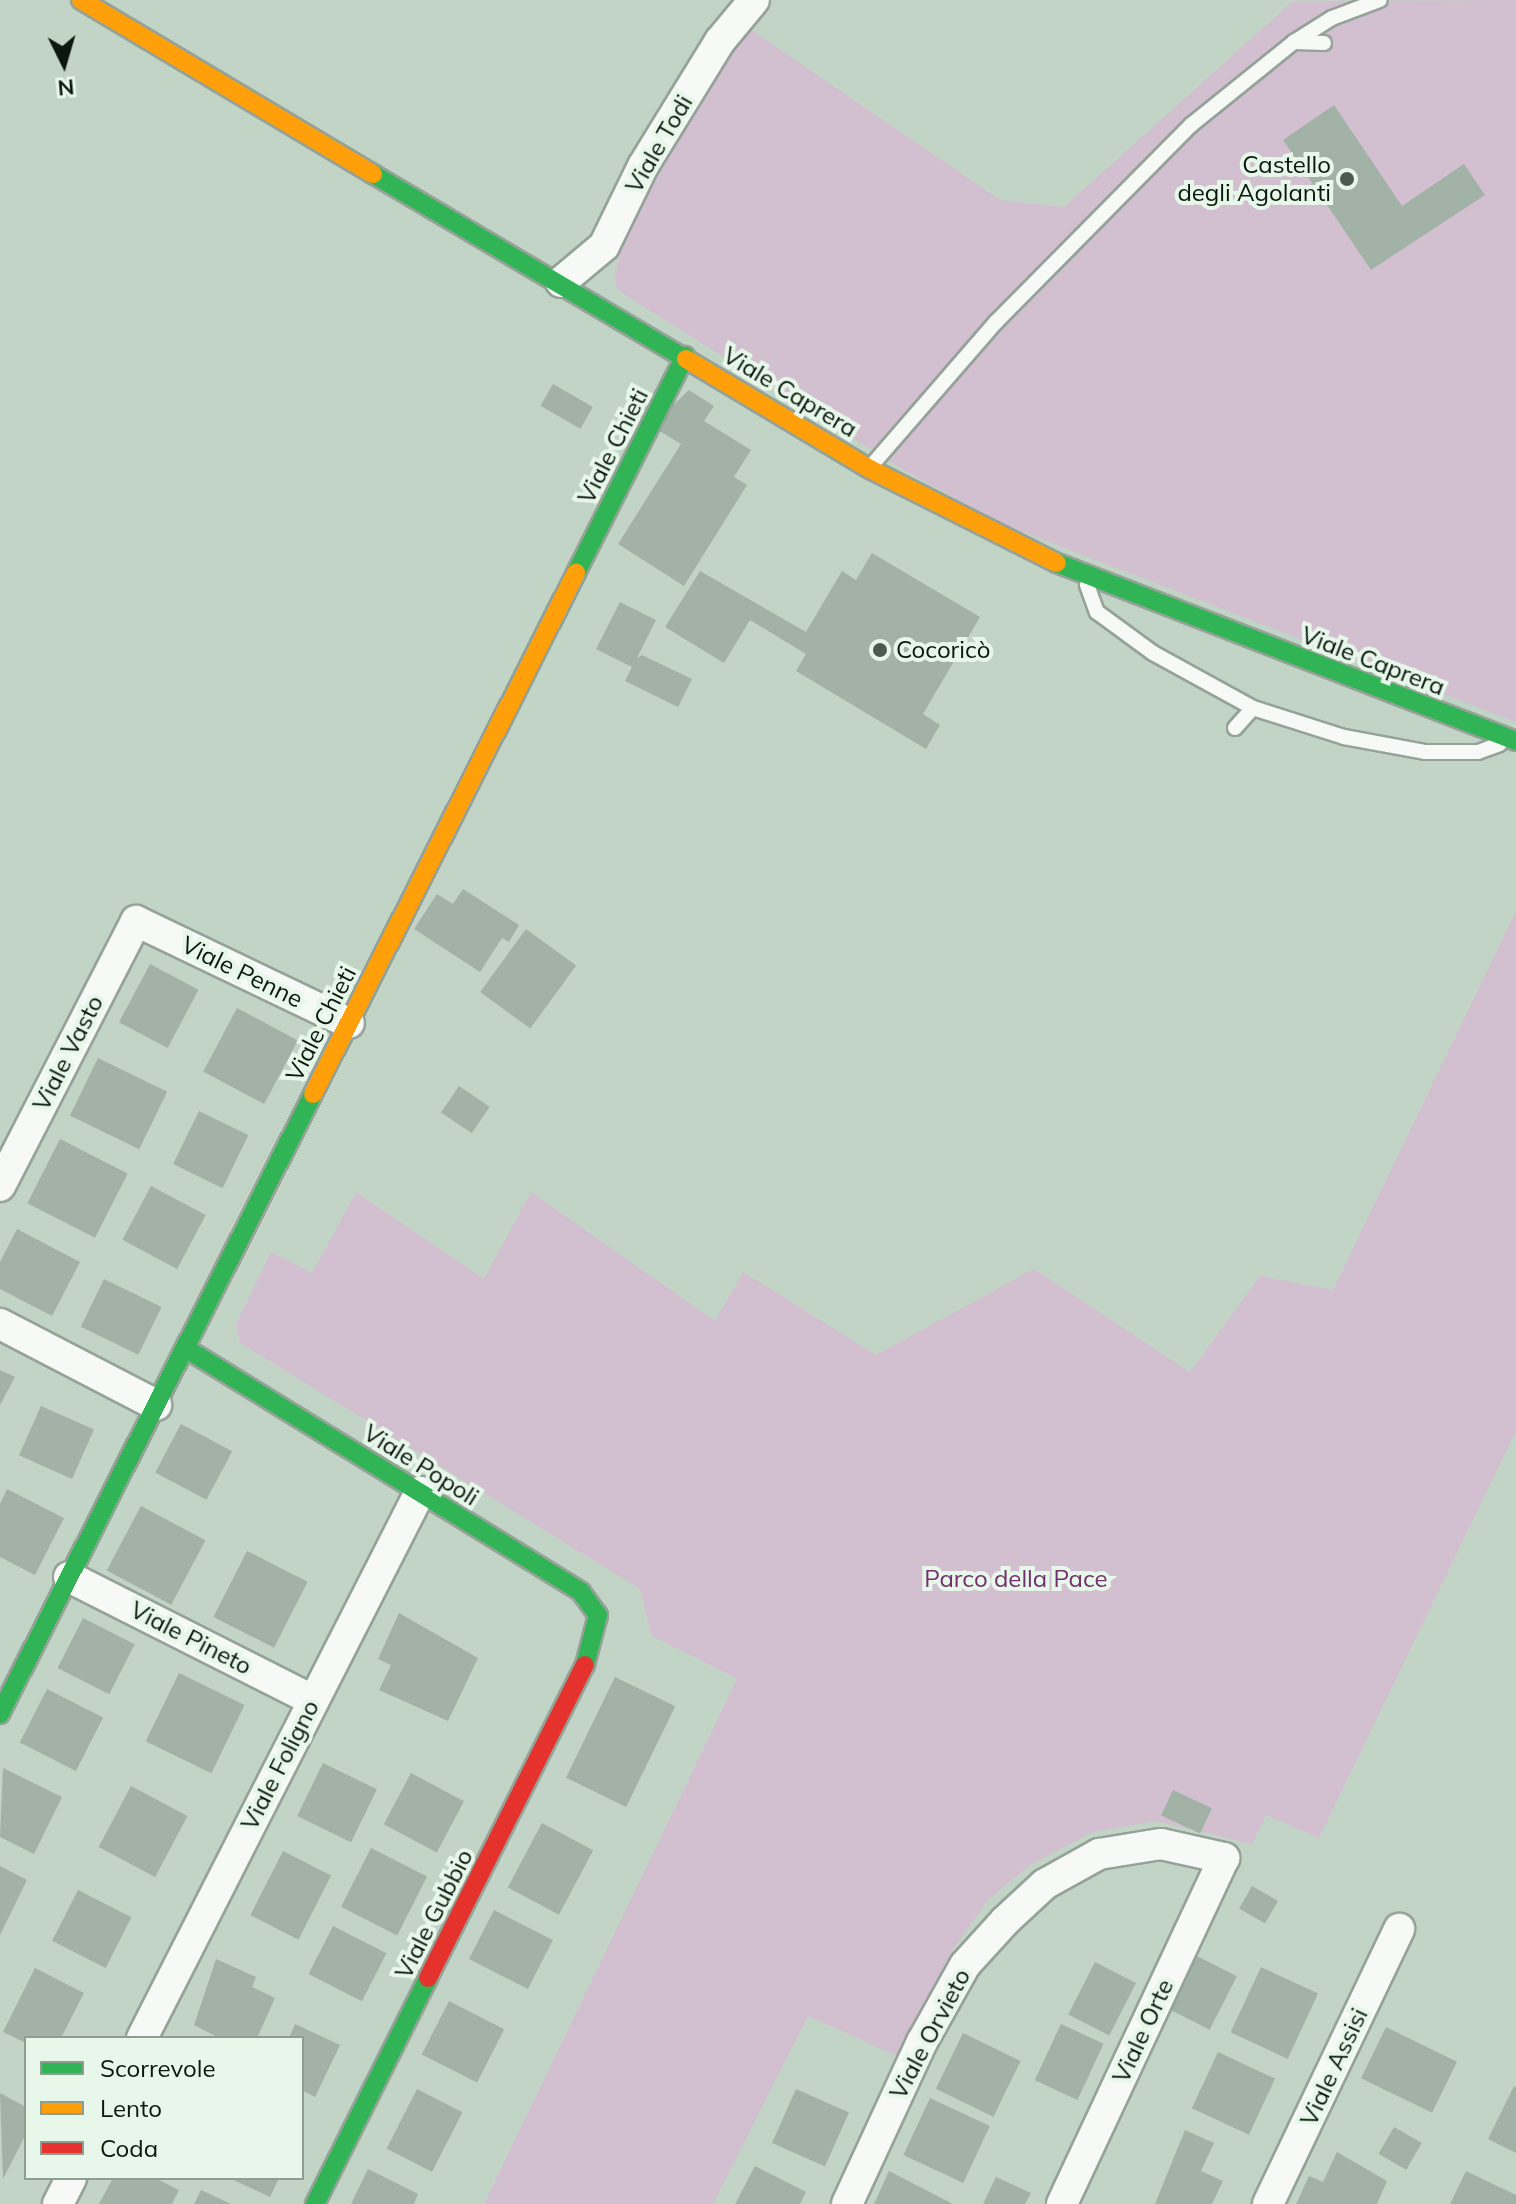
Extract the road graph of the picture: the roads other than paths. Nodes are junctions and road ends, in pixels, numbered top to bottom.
1 (81, 0) edge
2 (754, 0) edge
3 (1380, 0) edge
4 (1294, 42) junction
5 (1324, 43) dead end
6 (561, 282) junction
7 (685, 356) junction
8 (870, 469) junction
9 (1084, 577) junction
10 (1253, 708) junction
11 (1235, 728) dead end
12 (1514, 740) edge
13 (136, 921) joint
14 (349, 1023) junction
15 (0, 1186) edge
16 (0, 1324) edge
17 (185, 1348) junction
18 (156, 1405) junction
19 (420, 1492) junction
20 (69, 1577) junction
21 (595, 1646) joint
22 (313, 1700) junction
23 (0, 1714) edge
24 (1224, 1858) joint
25 (1399, 1929) dead end
26 (143, 2036) edge
27 (70, 2180) edge
28 (58, 2204) edge
29 (315, 2204) edge
30 (847, 2204) edge
31 (1062, 2204) edge
32 (1268, 2204) edge

1 - 6 street, Viale Caprera
2 - 6 street, Viale Todi
3 - 4 lane
4 - 5 lane
4 - 8 lane
6 - 7 street, Viale Caprera
7 - 8 street, Viale Caprera
7 - 14 street, Viale Chieti
8 - 9 street, Viale Caprera
9 - 10 lane
9 - 12 street, Viale Caprera
10 - 11 lane
10 - 12 lane
13 - 14 street, Viale Penne
13 - 15 street, Viale Vasto
14 - 17 street, Viale Chieti
16 - 18 street
17 - 18 street, Viale Chieti
17 - 19 street, Viale Popoli
18 - 20 street, Viale Chieti
19 - 21 street, Viale Popoli
19 - 22 street, Viale Foligno
20 - 22 street, Viale Pineto
20 - 23 street, Viale Chieti
21 - 29 street, Viale Gubbio
22 - 26 street, Viale Foligno
24 - 30 street, Viale Orvieto
24 - 31 street, Viale Orte
25 - 32 street, Viale Assisi
27 - 28 street

